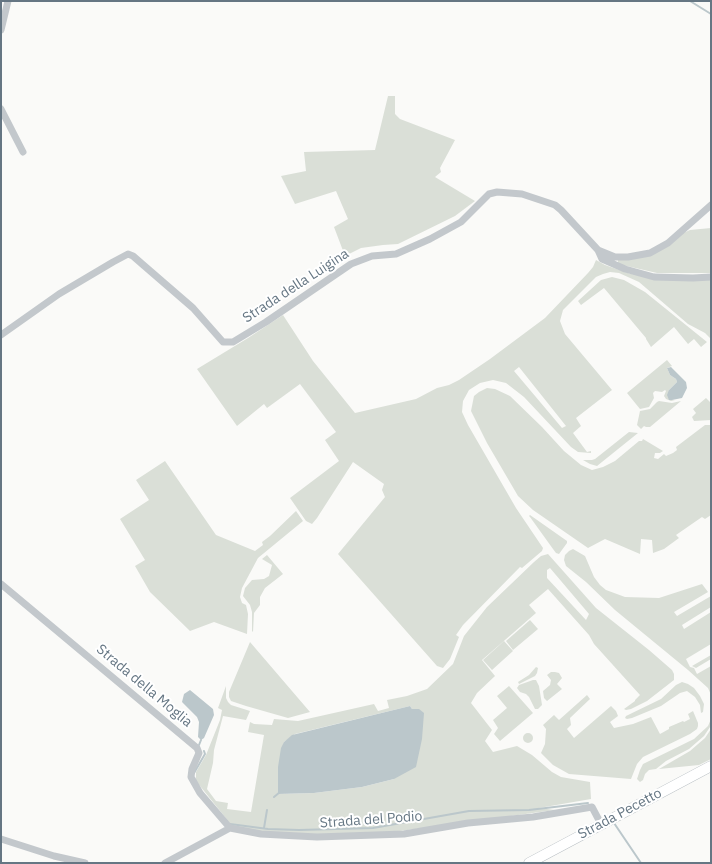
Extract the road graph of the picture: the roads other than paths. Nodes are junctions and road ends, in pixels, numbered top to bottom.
1 (8, 1) edge
2 (1, 30) edge
3 (1, 109) edge
4 (23, 152) dead end
5 (711, 205) edge
6 (598, 250) junction
7 (711, 277) edge
8 (1, 335) edge
9 (1, 584) edge
10 (711, 766) edge
11 (601, 824) junction
12 (230, 828) junction
13 (1, 839) edge
14 (85, 863) edge
15 (165, 863) edge
16 (529, 863) edge

1 - 2 street
3 - 4 street
5 - 6 street
6 - 7 street, Strada della Luigina
6 - 8 street, Strada della Luigina
9 - 12 street, Strada della Moglia
10 - 11 main road, Strada Pecetto
11 - 12 street, Strada del Podio
11 - 16 main road, Strada Pecetto
12 - 15 street
13 - 14 street

